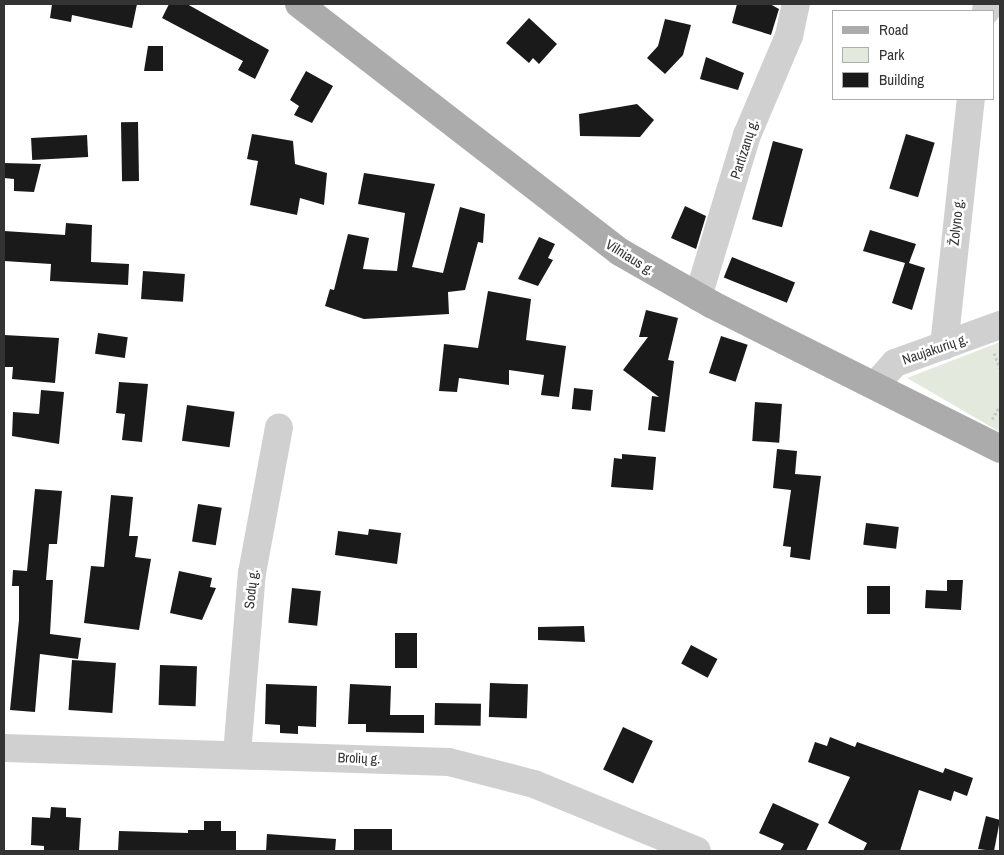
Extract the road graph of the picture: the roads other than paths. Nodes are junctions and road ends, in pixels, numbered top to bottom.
1 (298, 4) edge
2 (796, 4) edge
3 (971, 100) edge
4 (698, 296) junction
5 (1000, 325) edge
6 (944, 346) junction
7 (876, 383) junction
8 (279, 427) dead end
9 (1000, 449) edge
10 (4, 748) edge
11 (237, 754) junction
12 (698, 851) edge

1 - 4 main road, Vilniaus g.
2 - 4 street, Partizanų g.
3 - 6 street, Žolyno g.
4 - 7 main road, Vilniaus g.
5 - 6 street, Naujakurių g.
6 - 7 street, Naujakurių g.
7 - 9 main road, Vilniaus g.
8 - 11 street, Sodų g.
10 - 11 street, Brolių g.
11 - 12 street, Brolių g.

